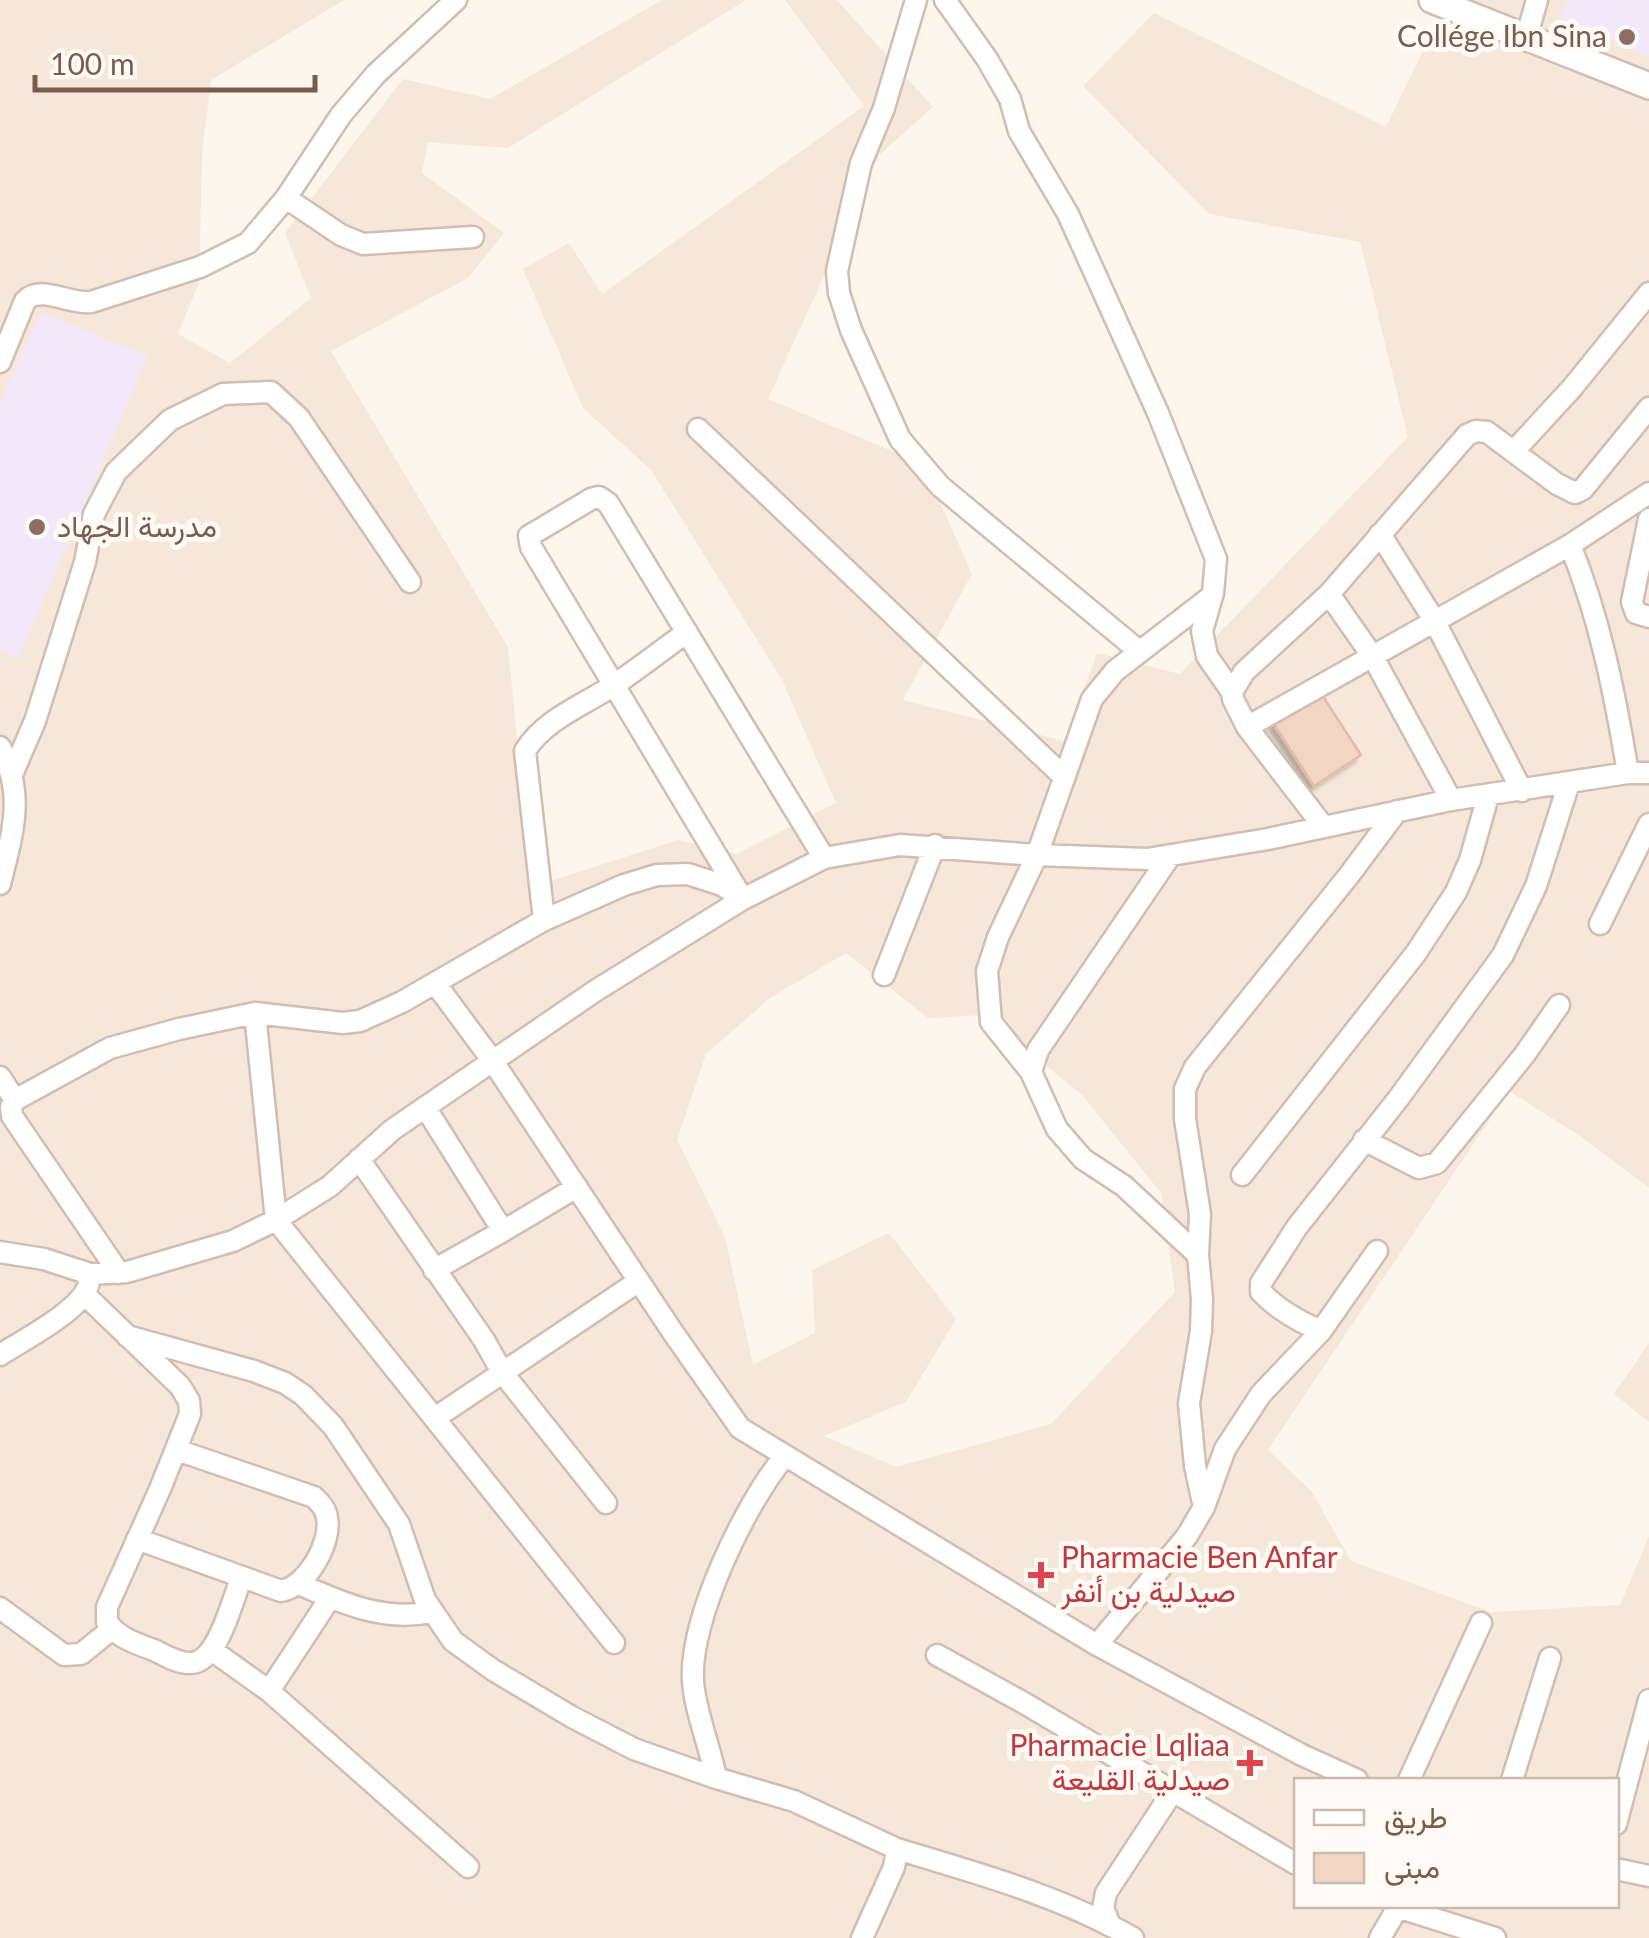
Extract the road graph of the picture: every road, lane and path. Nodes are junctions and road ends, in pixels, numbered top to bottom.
1 (456, 0) edge
2 (916, 0) edge
3 (945, 0) edge
4 (1432, 0) edge
5 (1536, 0) edge
6 (1527, 35) junction
7 (1649, 86) edge
8 (286, 198) junction
9 (472, 237) dead end
10 (1649, 293) edge
11 (0, 307) edge
12 (16, 322) junction
13 (0, 362) edge
14 (1649, 408) edge
15 (698, 429) dead end
16 (1514, 451) junction
17 (1649, 493) edge
18 (1649, 519) edge
19 (1380, 534) junction
20 (1570, 545) junction
21 (410, 582) dead end
22 (1329, 594) junction
23 (1212, 596) junction
24 (1649, 618) edge
25 (1434, 620) junction
26 (687, 632) junction
27 (1139, 651) junction
28 (1374, 656) junction
29 (614, 685) junction
30 (1232, 692) junction
31 (1247, 728) junction
32 (0, 747) edge
33 (12, 772) junction
34 (1639, 773) edge
35 (1064, 777) junction
36 (1569, 783) junction
37 (1522, 791) junction
38 (1488, 796) junction
39 (1451, 800) junction
40 (1397, 812) junction
41 (1649, 824) edge
42 (1323, 826) junction
43 (935, 846) junction
44 (1037, 855) junction
45 (1170, 856) junction
46 (824, 858) junction
47 (0, 884) edge
48 (743, 899) junction
49 (544, 920) junction
50 (1600, 924) dead end
51 (884, 975) dead end
52 (435, 983) junction
53 (1560, 1005) dead end
54 (254, 1013) junction
55 (492, 1060) junction
56 (1031, 1072) junction
57 (0, 1078) edge
58 (16, 1100) junction
59 (424, 1107) junction
60 (1364, 1140) junction
61 (359, 1159) junction
62 (1242, 1176) dead end
63 (577, 1187) junction
64 (276, 1220) junction
65 (503, 1231) junction
66 (1377, 1251) dead end
67 (0, 1252) edge
68 (1198, 1256) junction
69 (434, 1270) junction
70 (119, 1272) junction
71 (638, 1280) junction
72 (88, 1285) junction
73 (1320, 1331) junction
74 (127, 1336) junction
75 (0, 1354) edge
76 (502, 1372) junction
77 (435, 1418) junction
78 (177, 1450) junction
79 (784, 1457) junction
80 (606, 1504) dead end
81 (1204, 1507) junction
82 (137, 1539) junction
83 (241, 1579) junction
84 (299, 1584) junction
85 (330, 1598) junction
86 (0, 1608) edge
87 (432, 1612) junction
88 (1481, 1623) dead end
89 (112, 1629) junction
90 (614, 1643) dead end
91 (1097, 1645) junction
92 (213, 1651) junction
93 (936, 1655) dead end
94 (1550, 1658) dead end
95 (269, 1691) junction
96 (1649, 1700) edge
97 (716, 1778) junction
98 (1344, 1778) edge
99 (1410, 1778) edge
100 (1513, 1778) edge
101 (1173, 1791) junction
102 (1619, 1813) edge
103 (896, 1849) junction
104 (1294, 1863) edge
105 (468, 1866) dead end
106 (1619, 1870) edge
107 (1649, 1876) edge
108 (1395, 1908) edge
109 (1402, 1908) edge
110 (1110, 1925) junction
111 (862, 1938) edge
112 (1133, 1938) edge
113 (1380, 1938) edge
114 (1495, 1938) edge

1 - 8 street
2 - 27 street
3 - 23 street
4 - 6 street
5 - 6 street
6 - 7 street
8 - 9 street
8 - 12 street
10 - 16 street
11 - 12 street
12 - 13 street
14 - 16 street
15 - 35 street
16 - 19 street
17 - 20 street
18 - 24 street
19 - 22 street
19 - 25 street
20 - 25 street
20 - 34 street
21 - 33 street
22 - 28 street
22 - 30 street
23 - 27 street
23 - 30 street
25 - 28 street
25 - 37 street
26 - 29 street
26 - 29 street
26 - 46 street
27 - 35 street
28 - 31 street
28 - 39 street
29 - 48 street
29 - 49 street
30 - 31 street
31 - 42 street
32 - 33 street
33 - 47 street
34 - 36 street
35 - 44 street
36 - 37 street
36 - 60 street
37 - 38 street
38 - 39 street
38 - 62 street
39 - 40 street
40 - 42 street
40 - 68 street
41 - 50 street
42 - 45 street
43 - 44 street
43 - 46 street
43 - 51 street
44 - 45 street
44 - 56 street
45 - 56 street
46 - 48 street
48 - 49 street
48 - 55 street
49 - 52 street
52 - 54 street
52 - 55 street
53 - 60 street
54 - 58 street
54 - 64 street
55 - 59 street
55 - 63 street
56 - 68 street
57 - 58 street
58 - 70 street
59 - 61 street
59 - 65 street
60 - 73 street
61 - 64 street
61 - 69 street
63 - 65 street
63 - 71 street
64 - 70 street
64 - 77 street
65 - 69 street
66 - 73 street
67 - 72 street
68 - 81 street
69 - 76 street
70 - 72 street
71 - 76 street
71 - 79 street
72 - 74 street
72 - 75 street
73 - 81 street
74 - 78 street
74 - 87 street
76 - 77 street
76 - 80 street
77 - 90 street
78 - 82 street
78 - 84 street
79 - 91 street
79 - 97 street
81 - 91 street
82 - 83 street
82 - 89 street
83 - 84 street
83 - 92 street
84 - 85 street
85 - 87 street
85 - 95 street
86 - 89 street
87 - 97 street
88 - 99 street
89 - 92 street
91 - 98 street
92 - 95 street
93 - 101 street
94 - 100 street
95 - 105 street
96 - 102 street
97 - 103 street
101 - 104 street
101 - 110 street
103 - 110 street
103 - 111 street
106 - 107 street
108 - 113 street
109 - 114 street
110 - 112 street

